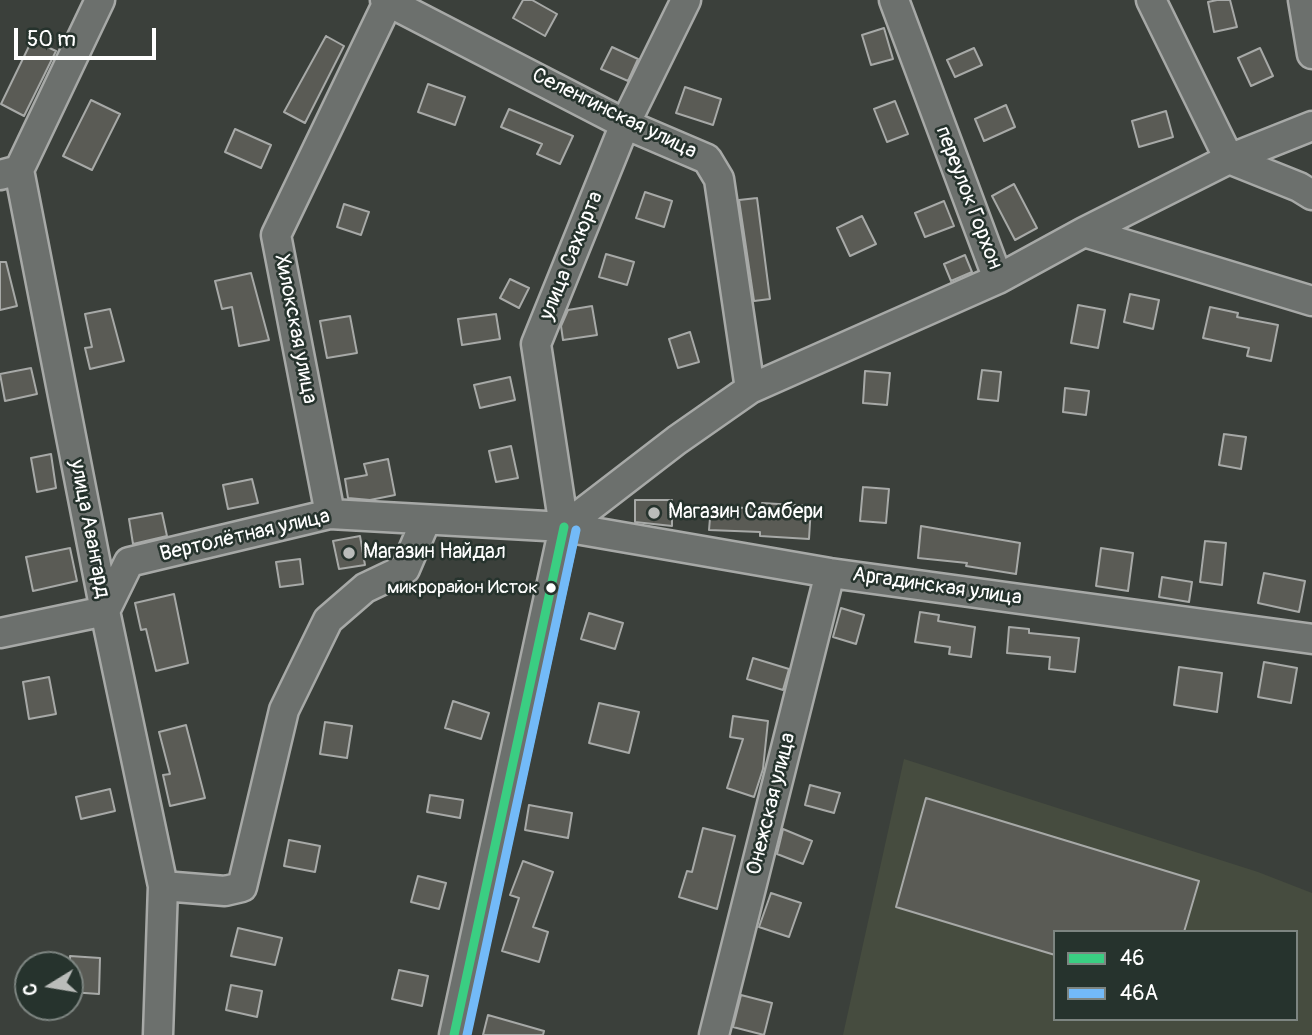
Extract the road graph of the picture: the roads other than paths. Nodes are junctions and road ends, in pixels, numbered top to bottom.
1 (100, 0) edge
2 (387, 0) edge
3 (686, 0) edge
4 (894, 0) edge
5 (1152, 0) edge
6 (1303, 0) edge
7 (1312, 54) edge
8 (625, 124) junction
9 (1312, 126) edge
10 (1229, 159) junction
11 (10, 173) edge
12 (1312, 195) edge
13 (1084, 232) junction
14 (998, 279) junction
15 (1312, 301) edge
16 (750, 389) junction
17 (330, 514) junction
18 (426, 520) junction
19 (564, 527) junction
20 (830, 573) junction
21 (105, 611) junction
22 (0, 633) edge
23 (1312, 639) edge
24 (163, 886) junction
25 (158, 1035) edge
26 (454, 1035) edge
27 (713, 1035) edge

1 - 11 street
2 - 8 street, Селенгинская улица
2 - 17 street, Хилокская улица
3 - 8 street, улица Сахюрта
4 - 14 street, переулок Горхон
5 - 10 street
6 - 7 street
8 - 16 street, Селенгинская улица
8 - 19 street, улица Сахюрта
9 - 10 street, переулок Горхон
10 - 12 street
10 - 13 street, переулок Горхон
11 - 21 street, улица Авангард
13 - 14 street, переулок Горхон
13 - 15 street
14 - 16 street
16 - 19 street
17 - 18 street, Вертолётная улица
17 - 21 street, Вертолётная улица
18 - 19 street, Вертолётная улица
18 - 24 street
19 - 20 street, Аргадинская улица
19 - 26 street
20 - 23 street, Аргадинская улица
20 - 27 street, Онежская улица
21 - 22 street
21 - 24 street, улица Авангард
24 - 25 street, улица Авангард

